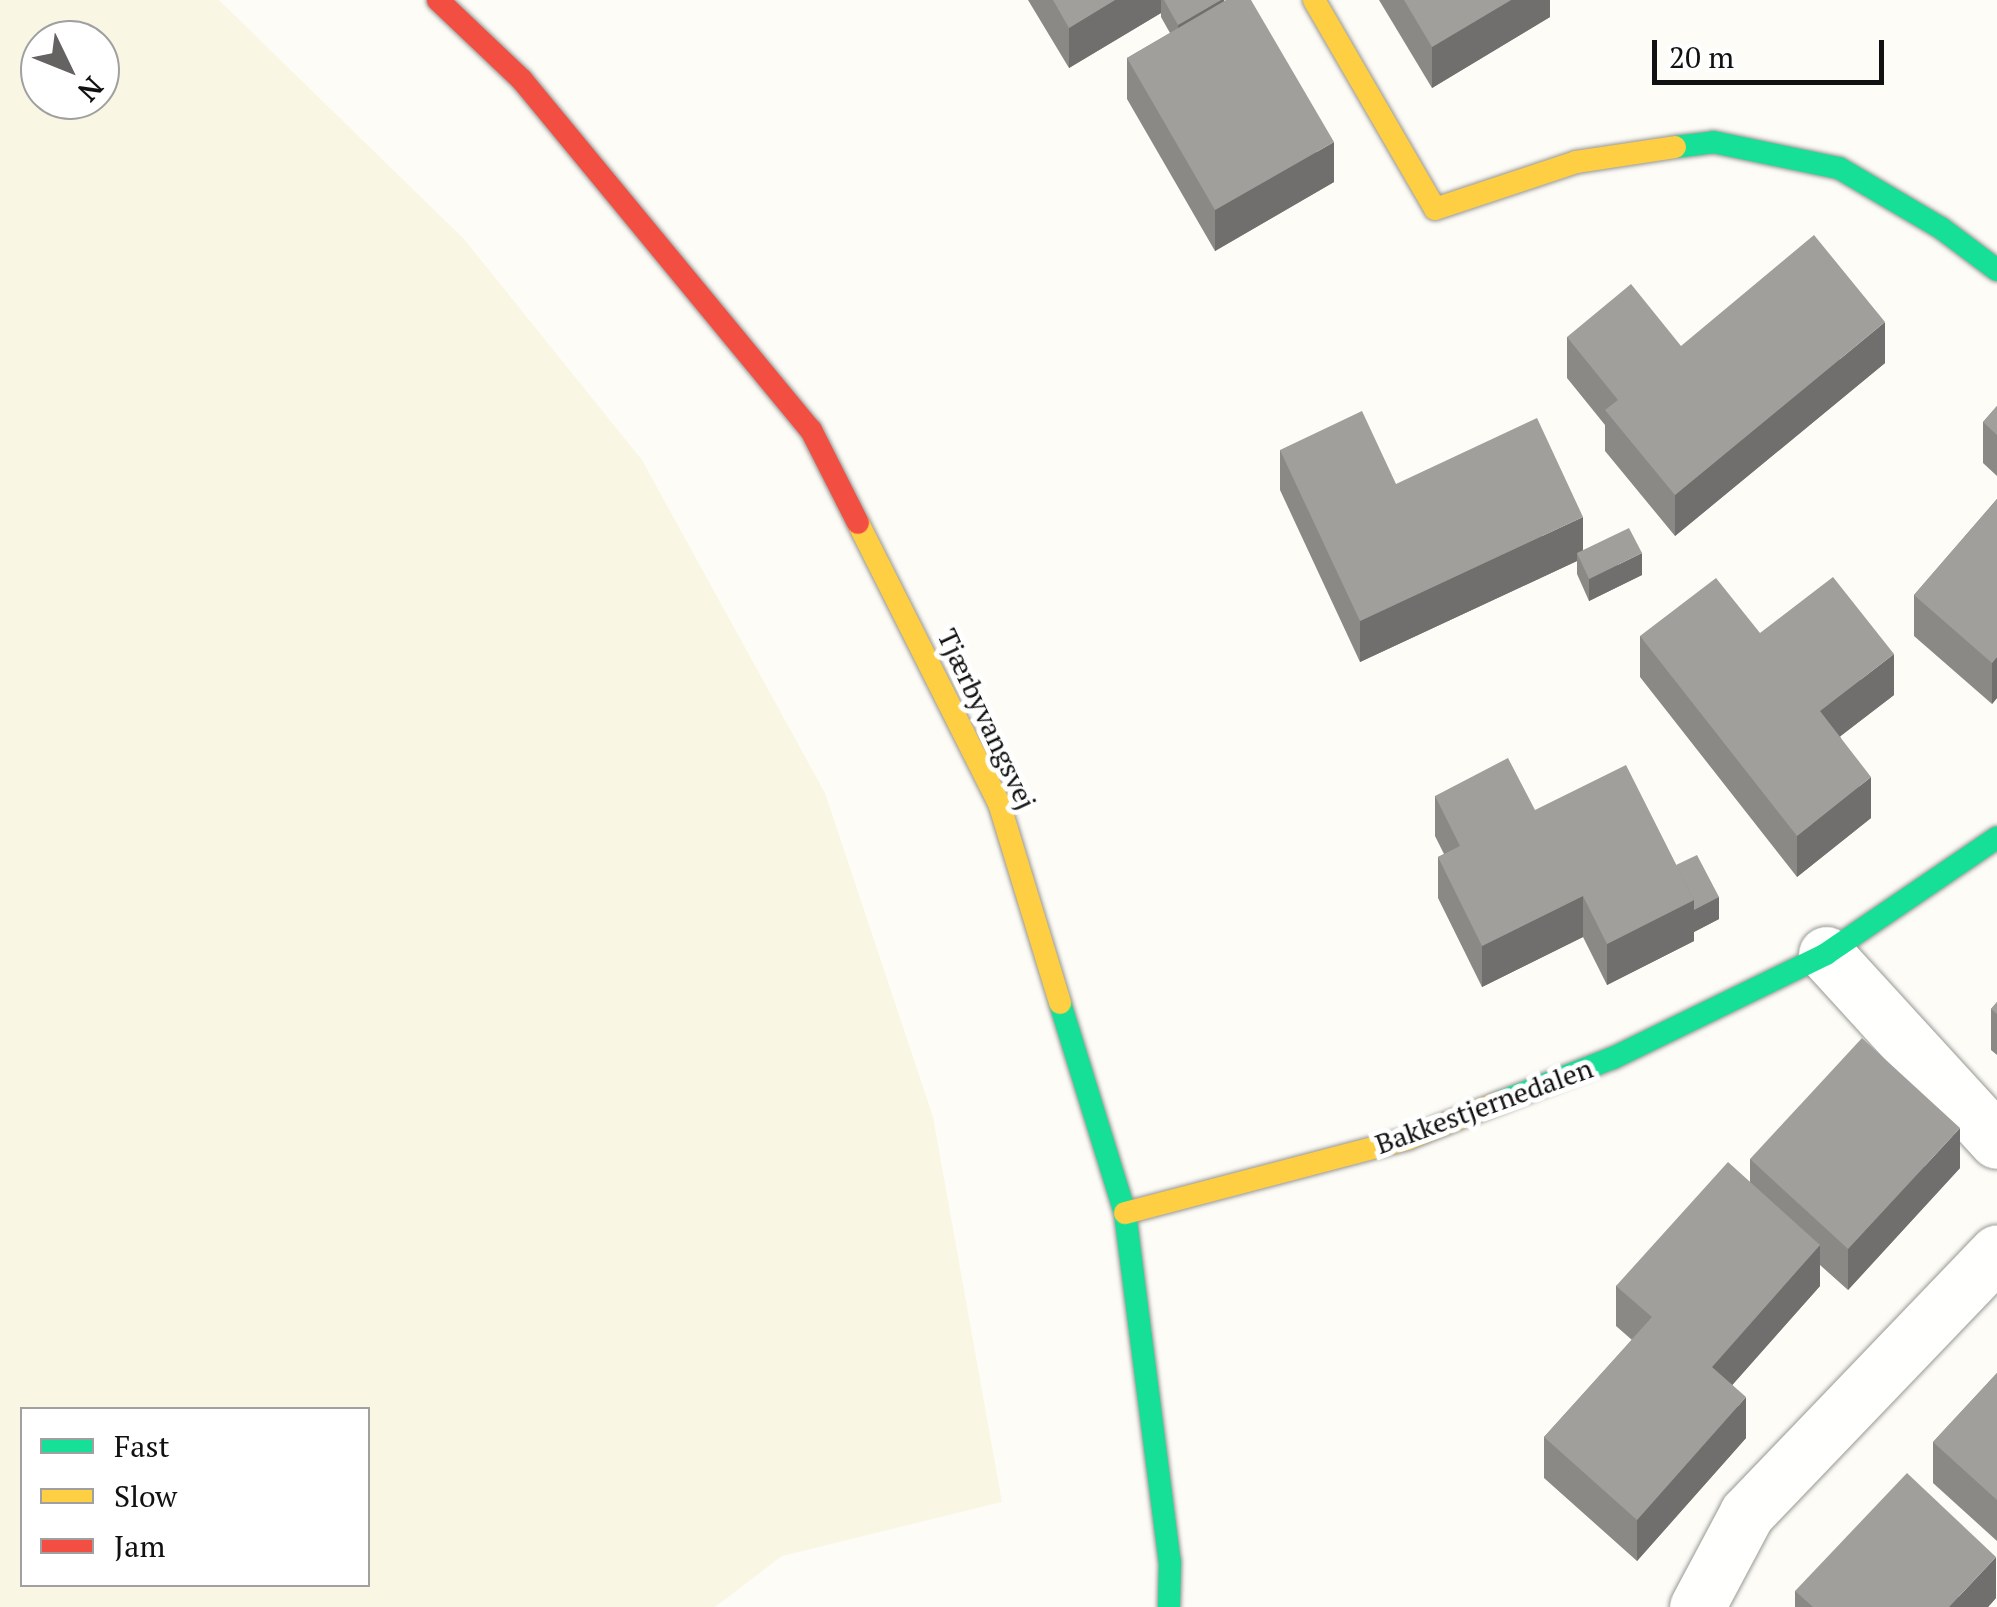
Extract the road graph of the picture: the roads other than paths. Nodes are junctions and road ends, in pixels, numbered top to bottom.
1 (438, 0) edge
2 (1314, 0) edge
3 (1997, 270) edge
4 (1997, 838) edge
5 (1826, 954) junction
6 (1997, 1141) edge
7 (1125, 1213) junction
8 (1997, 1252) edge
9 (1169, 1607) edge
10 (1697, 1607) edge

1 - 7 street, Tjærbyvangsvej
2 - 3 street
4 - 5 street, Bakkestjernedalen
5 - 6 street
5 - 7 street, Bakkestjernedalen
7 - 9 street, Tjærbyvangsvej
8 - 10 street

